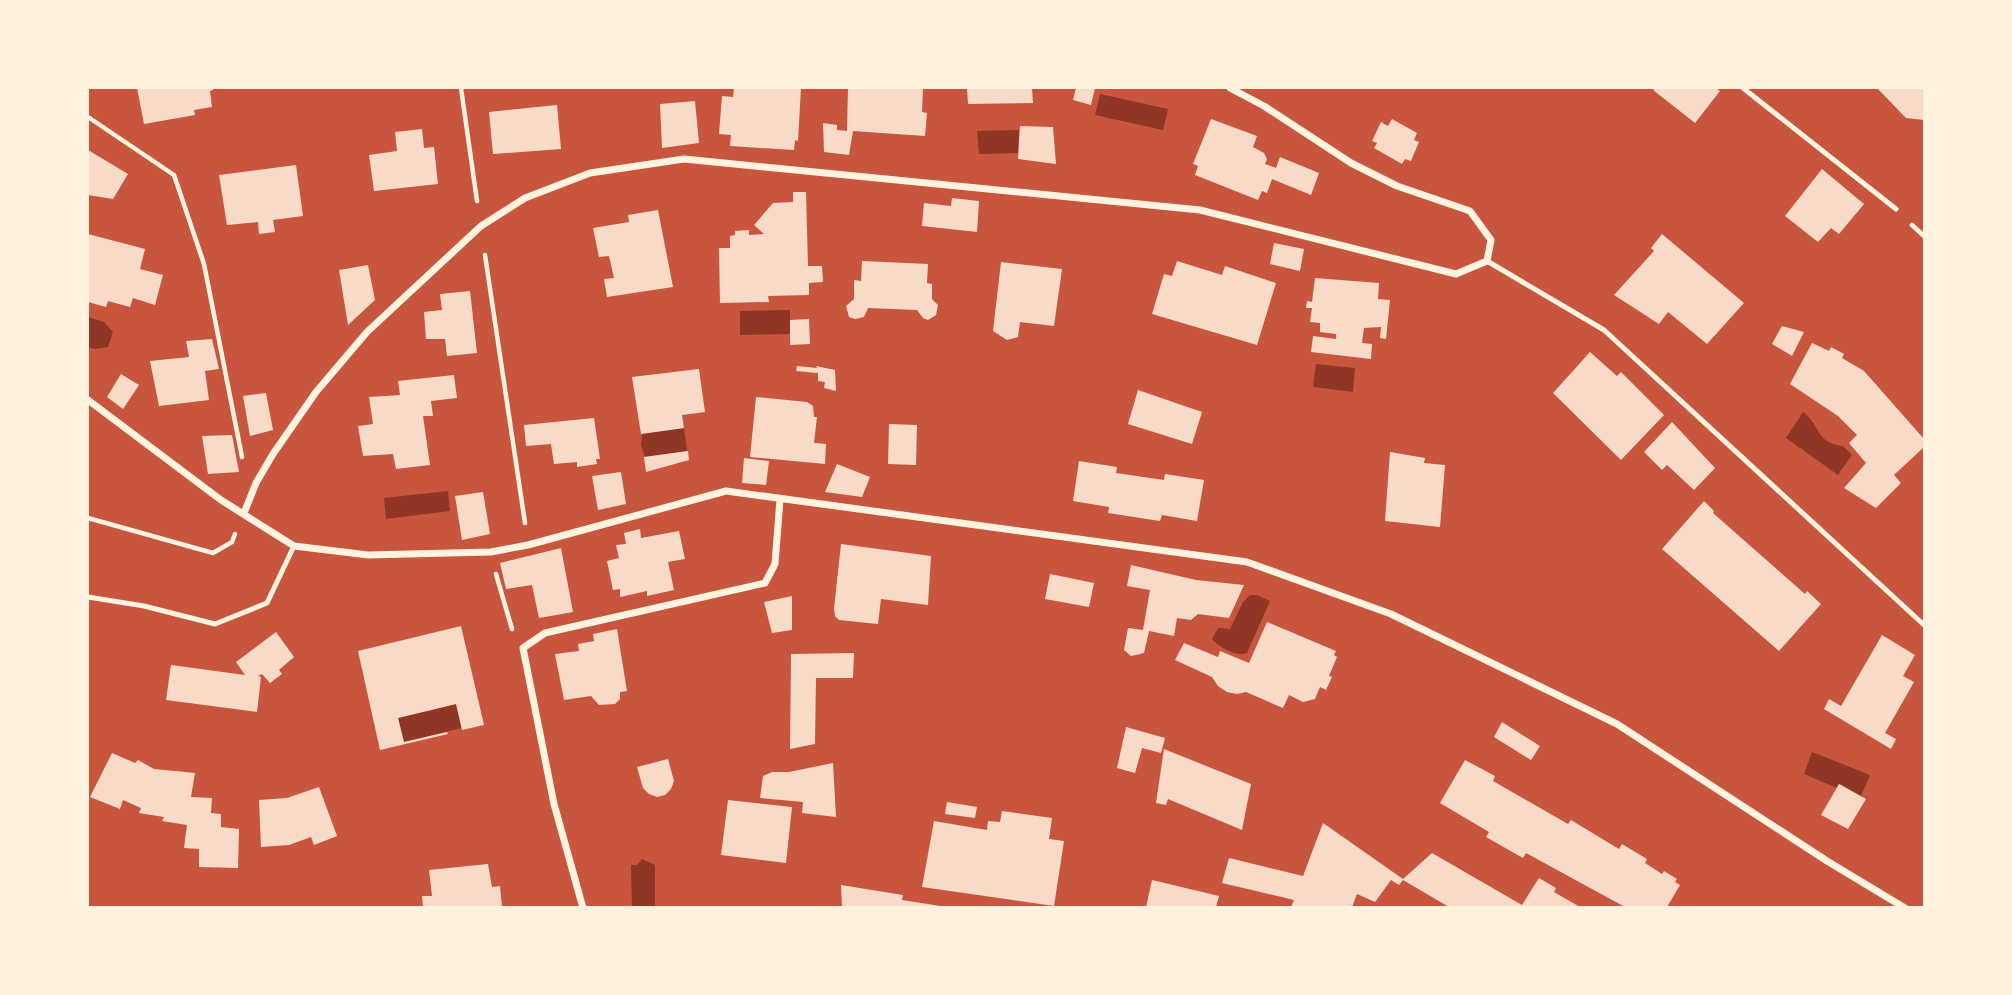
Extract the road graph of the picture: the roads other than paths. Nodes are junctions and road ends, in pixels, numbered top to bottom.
1 (1230, 88) edge
2 (1743, 88) edge
3 (1896, 209) dead end
4 (1487, 261) junction
5 (88, 400) edge
6 (780, 499) junction
7 (244, 513) junction
8 (294, 546) junction
9 (88, 597) edge
10 (1924, 625) edge
11 (583, 908) edge
12 (1905, 908) edge

1 - 4 street
2 - 3 lane
4 - 7 street
4 - 10 lane
5 - 7 street
6 - 8 street
6 - 11 street
6 - 12 street
7 - 8 street
8 - 9 lane

